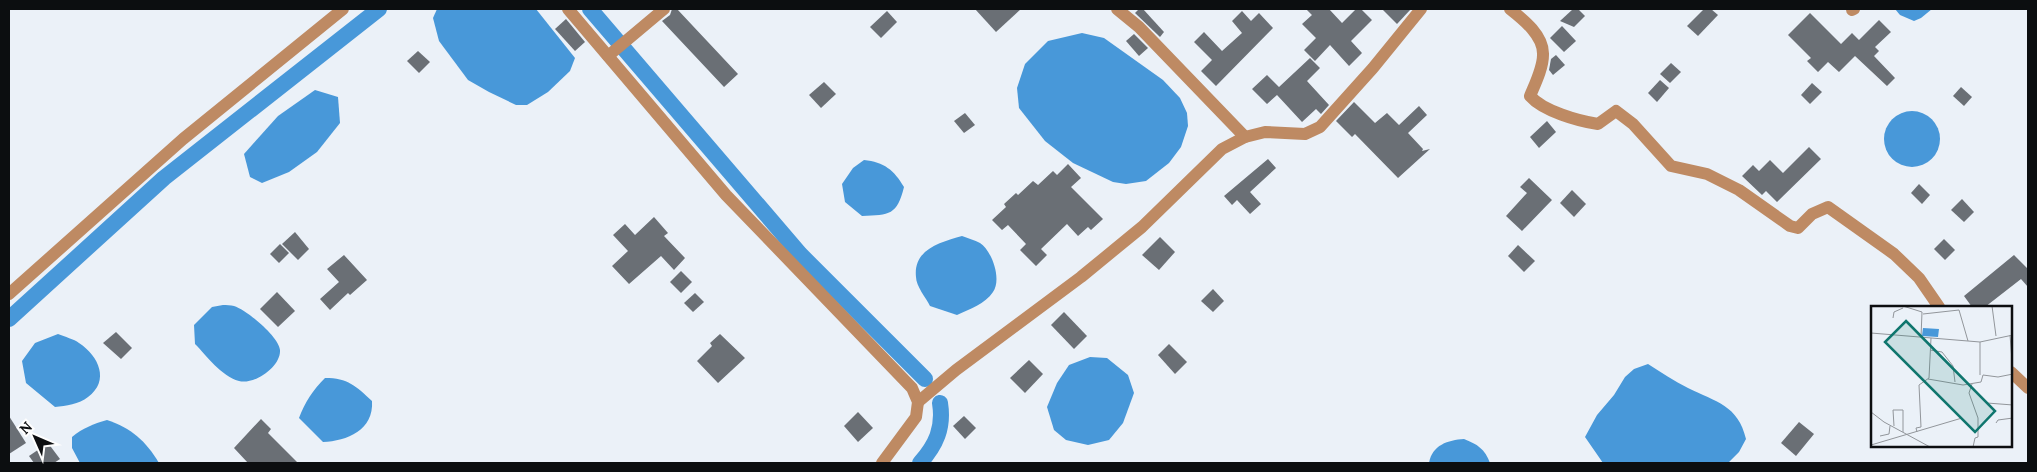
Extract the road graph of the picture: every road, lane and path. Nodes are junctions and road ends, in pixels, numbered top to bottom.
1 (343, 9) edge
2 (568, 9) edge
3 (664, 9) edge
4 (1117, 9) edge
5 (1421, 9) edge
6 (1510, 9) edge
7 (608, 56) junction
8 (1245, 136) junction
9 (9, 294) edge
10 (1938, 306) edge
11 (2012, 373) edge
12 (2028, 388) edge
13 (918, 402) junction
14 (882, 463) edge

1 - 9 street
2 - 7 street
3 - 7 street
4 - 8 street
5 - 8 street
6 - 10 street
7 - 13 street
8 - 13 street
11 - 12 street
13 - 14 street

